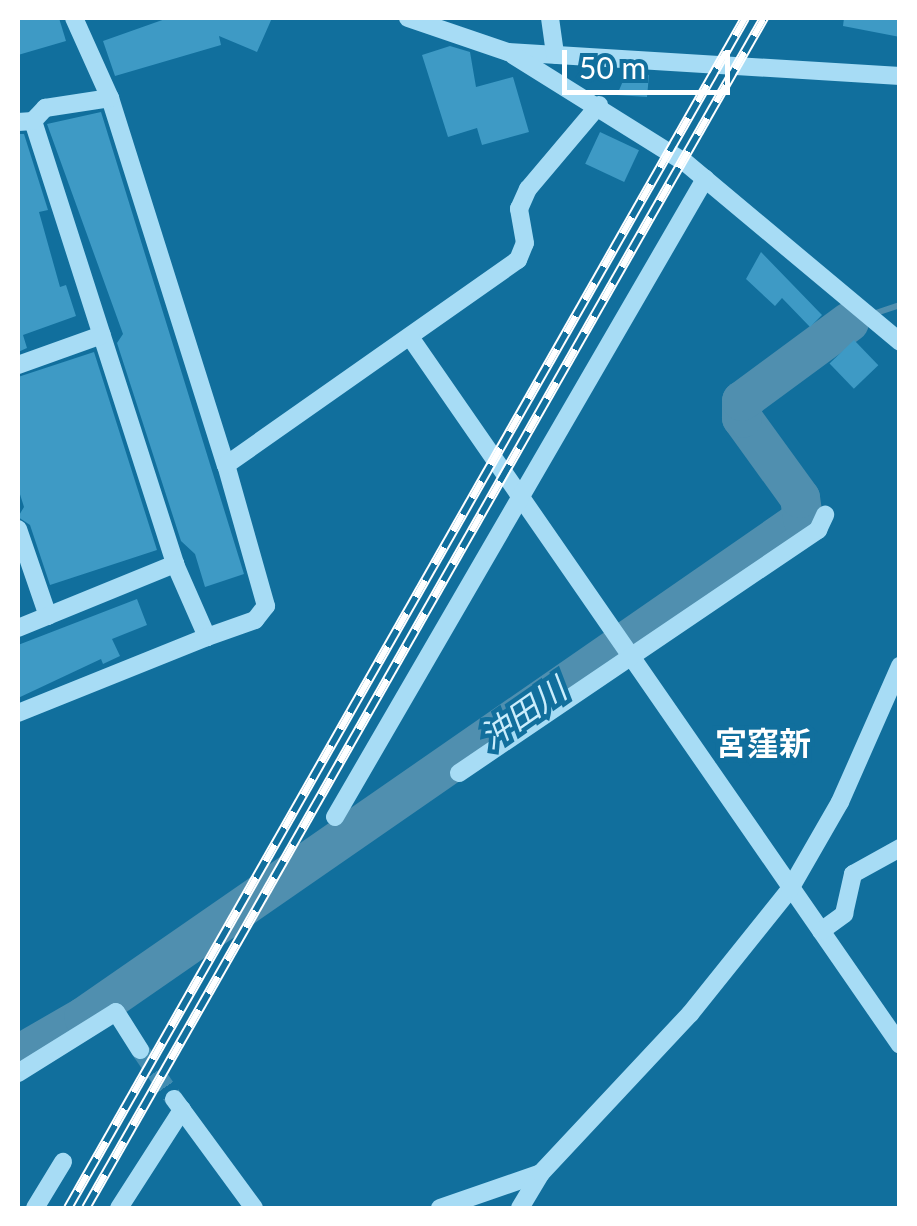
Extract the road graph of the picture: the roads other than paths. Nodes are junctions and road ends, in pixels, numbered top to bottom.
1 (74, 18) edge
2 (408, 18) edge
3 (550, 18) edge
4 (508, 52) junction
5 (555, 55) junction
6 (900, 76) edge
7 (110, 98) junction
8 (599, 106) junction
9 (25, 121) edge
10 (705, 179) junction
11 (102, 335) junction
12 (410, 337) junction
13 (900, 342) edge
14 (18, 365) edge
15 (226, 465) junction
16 (521, 498) junction
17 (825, 515) dead end
18 (18, 529) edge
19 (175, 564) junction
20 (48, 616) junction
21 (18, 628) edge
22 (207, 637) junction
23 (630, 657) junction
24 (900, 666) edge
25 (18, 713) edge
26 (458, 772) dead end
27 (335, 817) dead end
28 (900, 848) edge
29 (790, 889) junction
30 (822, 931) junction
31 (900, 1045) edge
32 (140, 1050) tunnel mouth
33 (18, 1073) edge
34 (63, 1162) dead end
35 (541, 1173) junction
36 (35, 1208) edge
37 (119, 1208) edge
38 (254, 1208) edge
39 (440, 1208) edge
40 (520, 1208) edge

1 - 7 street
2 - 4 street
3 - 5 street
4 - 5 street
4 - 8 street
5 - 6 street
7 - 9 street
7 - 15 street
8 - 10 street
8 - 12 street
9 - 11 street
10 - 13 street
10 - 16 street
11 - 14 street
11 - 19 street
12 - 15 street
12 - 16 street
15 - 22 street
16 - 23 street
16 - 27 street
17 - 23 street
18 - 20 street
19 - 20 street
19 - 22 street
20 - 21 street
22 - 25 street
23 - 26 street
23 - 29 street
24 - 29 street
28 - 30 street
29 - 30 street
29 - 35 street
30 - 31 street
32 - 33 street
34 - 36 street
35 - 39 street
35 - 40 street
37 - 38 street

